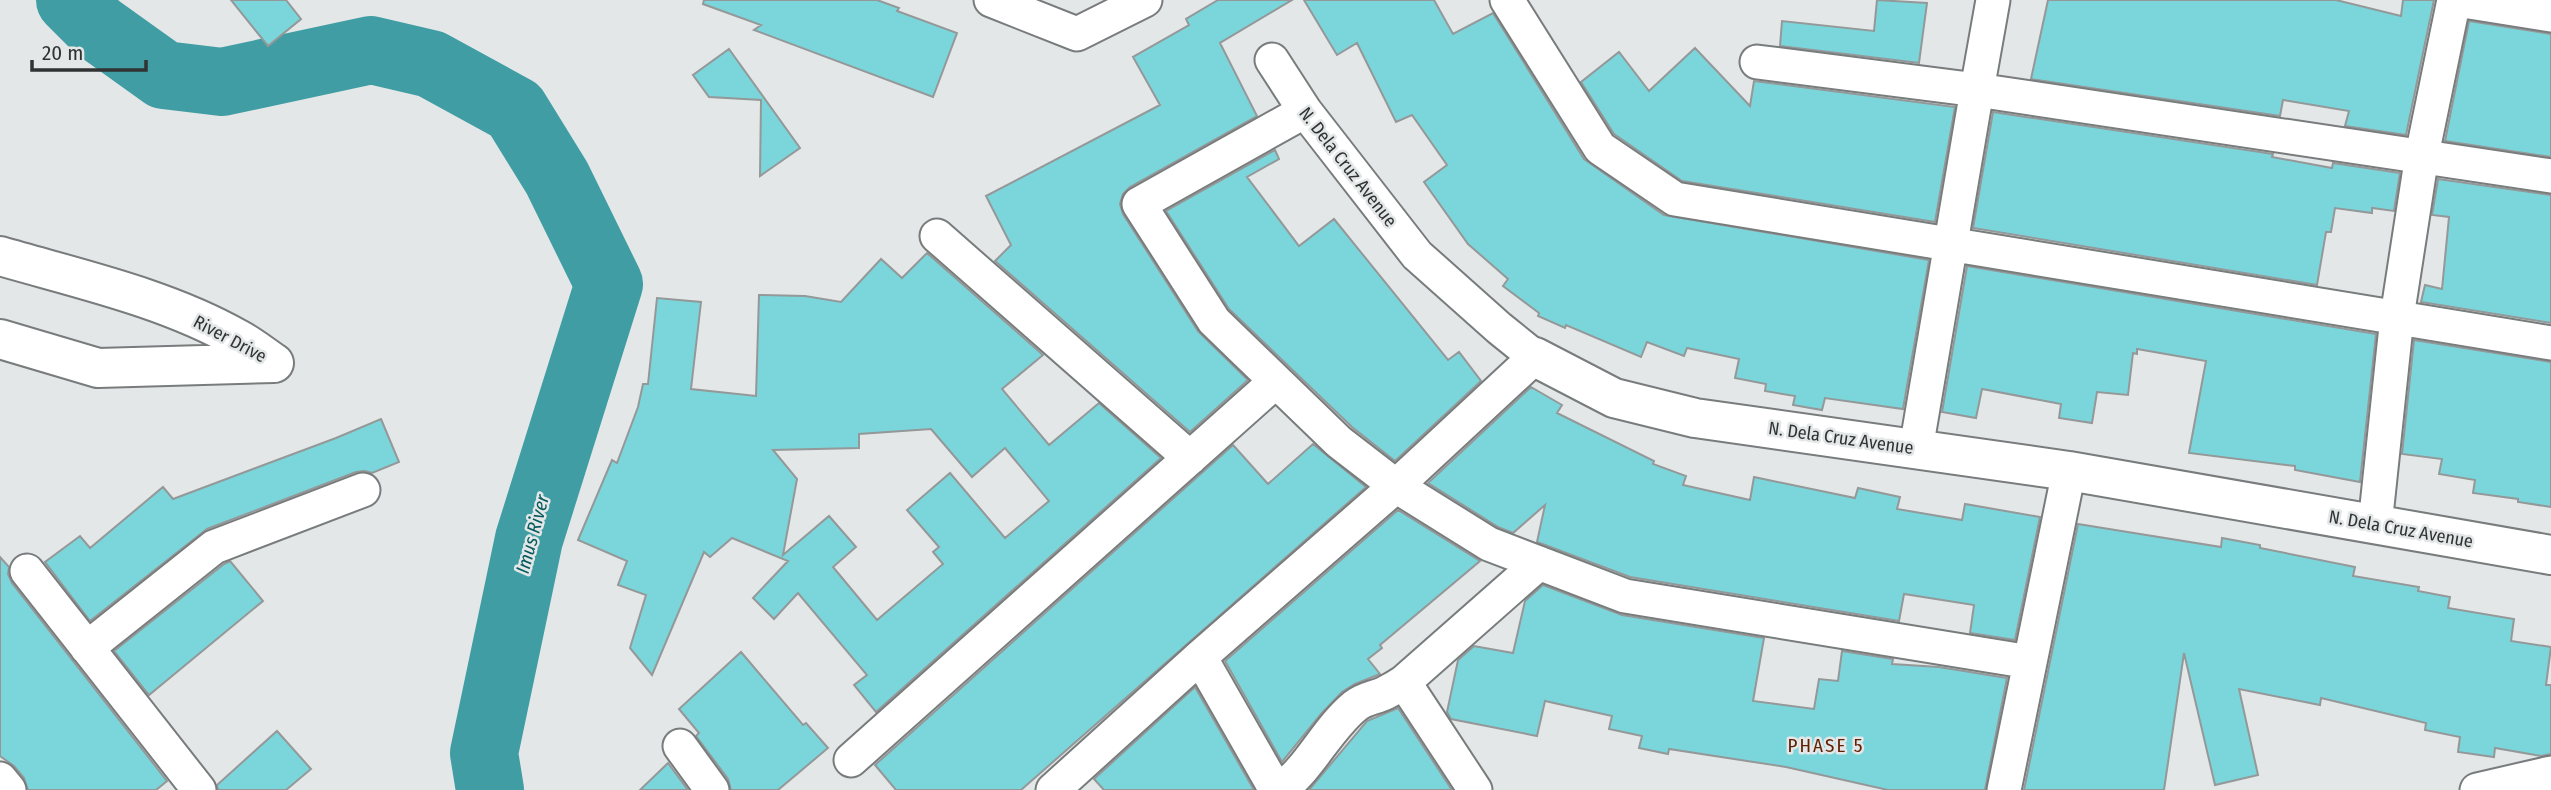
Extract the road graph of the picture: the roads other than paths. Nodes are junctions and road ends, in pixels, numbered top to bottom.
1 (991, 0) edge
2 (1145, 0) edge
3 (1507, 0) edge
4 (1993, 0) edge
5 (2456, 0) edge
6 (2551, 15) edge
7 (1272, 60) dead end
8 (1757, 62) dead end
9 (1977, 90) junction
10 (1305, 111) junction
11 (2422, 155) junction
12 (2551, 176) edge
13 (937, 236) dead end
14 (1951, 244) junction
15 (0, 256) edge
16 (2397, 317) junction
17 (0, 339) edge
18 (2551, 343) edge
19 (1535, 357) junction
20 (1276, 381) junction
21 (1916, 449) junction
22 (1190, 458) junction
23 (2069, 471) junction
24 (1396, 486) junction
25 (363, 490) dead end
26 (2375, 525) junction
27 (2551, 555) edge
28 (1539, 563) junction
29 (27, 571) dead end
30 (87, 648) junction
31 (1200, 657) junction
32 (2030, 662) junction
33 (1404, 682) junction
34 (680, 746) dead end
35 (851, 760) dead end
36 (2551, 774) edge
37 (0, 779) edge
38 (1086, 779) edge
39 (9, 790) edge
40 (199, 790) edge
41 (712, 790) edge
42 (1053, 790) edge
43 (1278, 790) edge
44 (1475, 790) edge
45 (2004, 790) edge
46 (2477, 790) edge

1 - 2 street
3 - 14 street
4 - 9 street
5 - 6 street
5 - 11 street
7 - 10 street, N. Dela Cruz Avenue
8 - 9 street
9 - 11 street
9 - 14 street
10 - 19 street, N. Dela Cruz Avenue
10 - 20 street
11 - 12 street
11 - 16 street
13 - 22 street
14 - 16 street
14 - 21 street
15 - 17 street, River Drive
16 - 18 street
16 - 26 street
19 - 21 street, N. Dela Cruz Avenue
19 - 24 street
20 - 22 street
20 - 24 street
21 - 23 street, N. Dela Cruz Avenue
22 - 35 street
23 - 26 street, N. Dela Cruz Avenue
23 - 32 street
24 - 28 street
24 - 31 street
25 - 30 street
26 - 27 street, N. Dela Cruz Avenue
28 - 32 street
28 - 33 street
29 - 30 street
30 - 40 street
31 - 38 street
31 - 43 street
32 - 45 street
33 - 43 street
33 - 44 street
34 - 41 street
36 - 46 street
37 - 39 street
38 - 42 street

